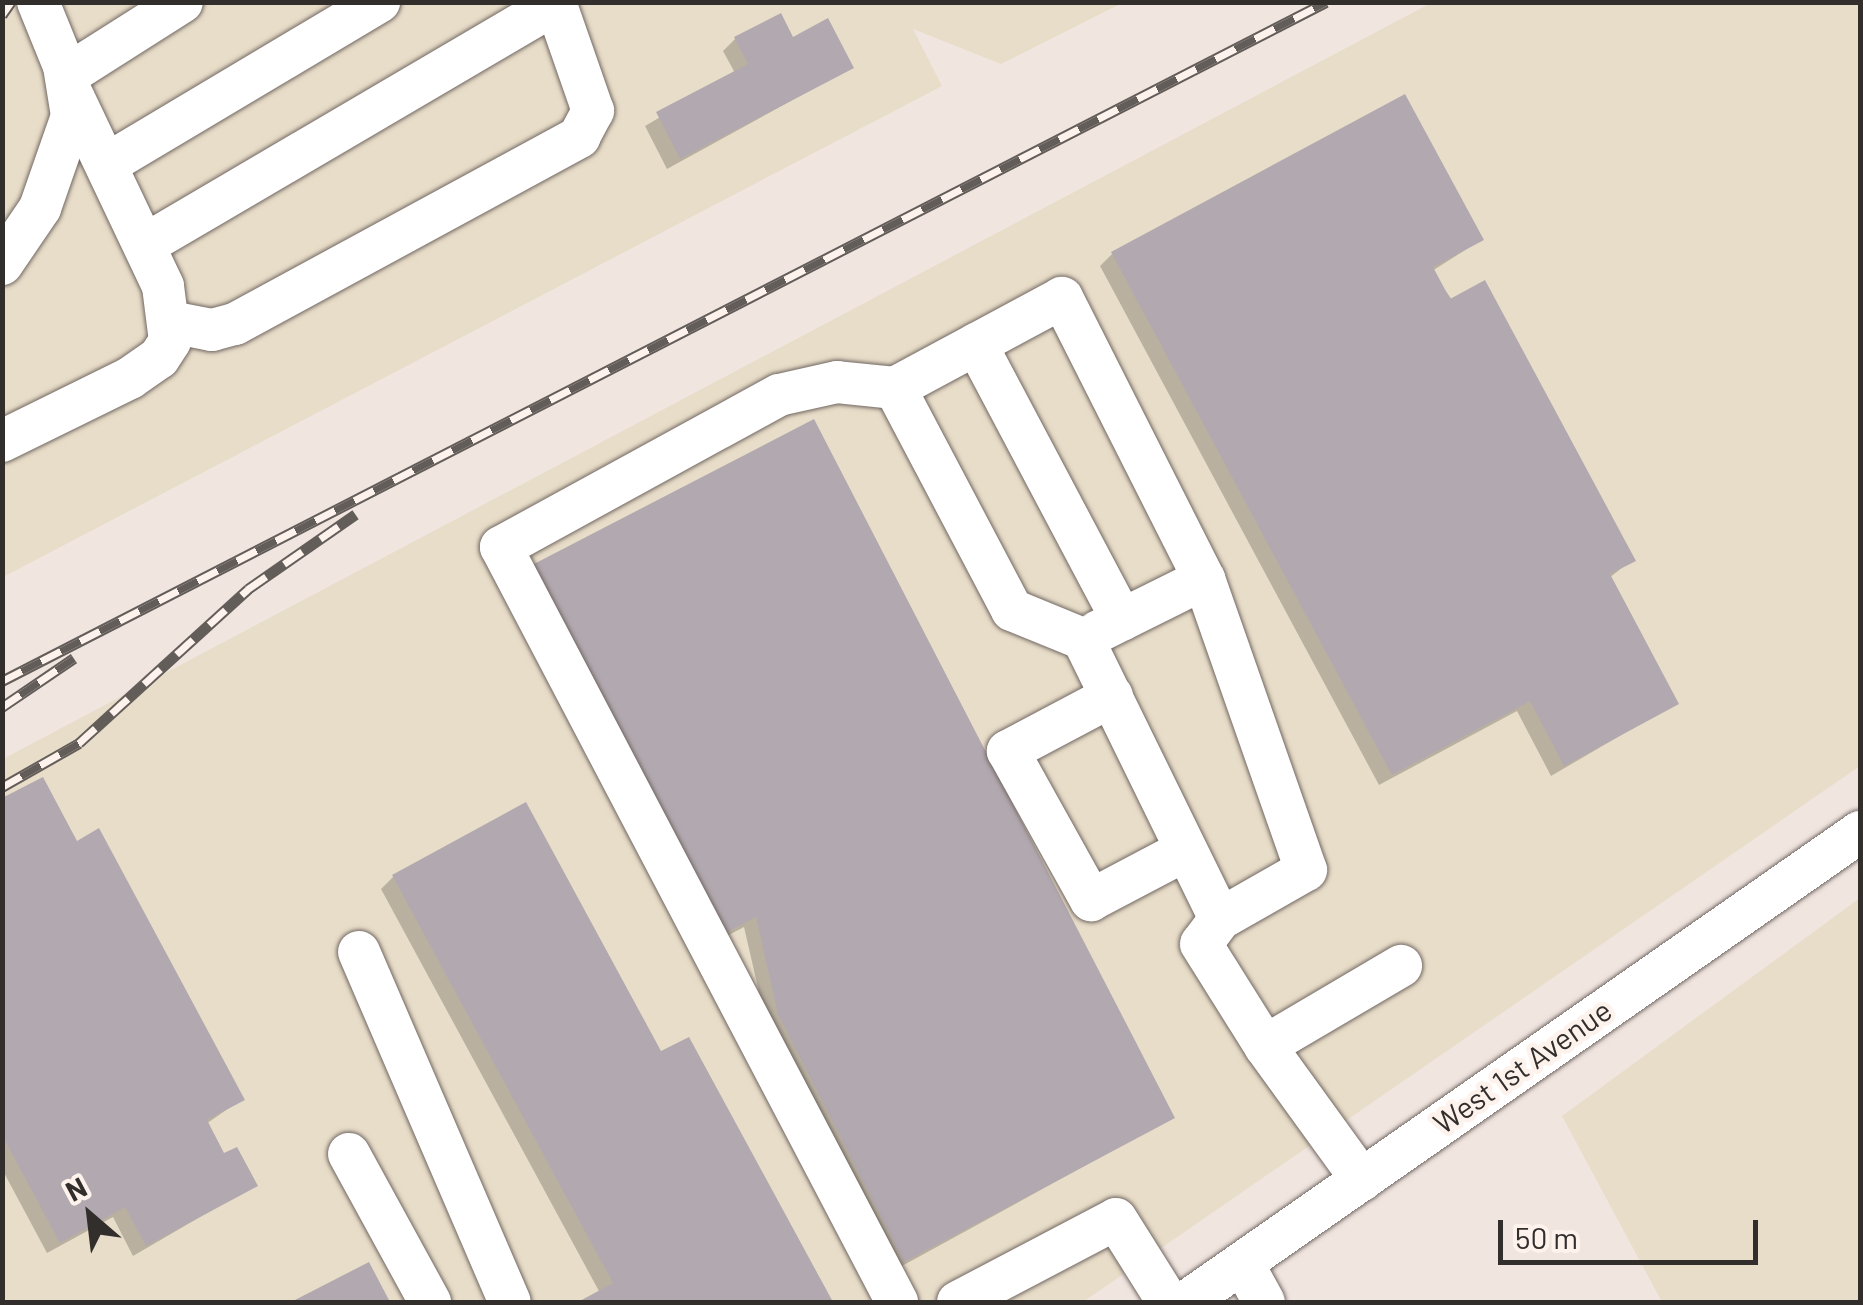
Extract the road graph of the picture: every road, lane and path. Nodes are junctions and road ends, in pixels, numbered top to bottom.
1 (38, 2) edge
2 (182, 2) edge
3 (378, 2) edge
4 (555, 3) edge
5 (69, 84) junction
6 (107, 164) junction
7 (146, 244) junction
8 (2, 264) edge
9 (171, 322) junction
10 (976, 344) junction
11 (894, 388) junction
12 (2, 441) edge
13 (1204, 579) junction
14 (1122, 620) junction
15 (1084, 639) junction
16 (1112, 696) junction
17 (1860, 832) edge
18 (1186, 850) junction
19 (1220, 919) junction
20 (359, 952) dead end
21 (1401, 966) dead end
22 (1265, 1046) junction
23 (349, 1154) dead end
24 (1362, 1180) junction
25 (1243, 1264) junction
26 (430, 1302) edge
27 (510, 1302) edge
28 (897, 1302) edge
29 (958, 1302) edge
30 (1168, 1302) edge
31 (1186, 1302) edge
32 (1264, 1302) edge

1 - 5 street
2 - 5 street
3 - 6 street
4 - 7 street
4 - 9 street
5 - 6 street
5 - 8 street
6 - 7 street
7 - 9 street
9 - 12 street
10 - 11 street
10 - 13 street
10 - 14 street
11 - 15 street
11 - 28 street
13 - 14 street
13 - 19 street
14 - 15 street
15 - 16 street
16 - 18 street
16 - 18 street
17 - 24 street, West 1st Avenue
18 - 19 street
19 - 22 street
20 - 27 street
21 - 22 street
22 - 24 street
23 - 26 street
24 - 25 street, West 1st Avenue
25 - 31 street, West 1st Avenue
25 - 32 street
29 - 30 street

